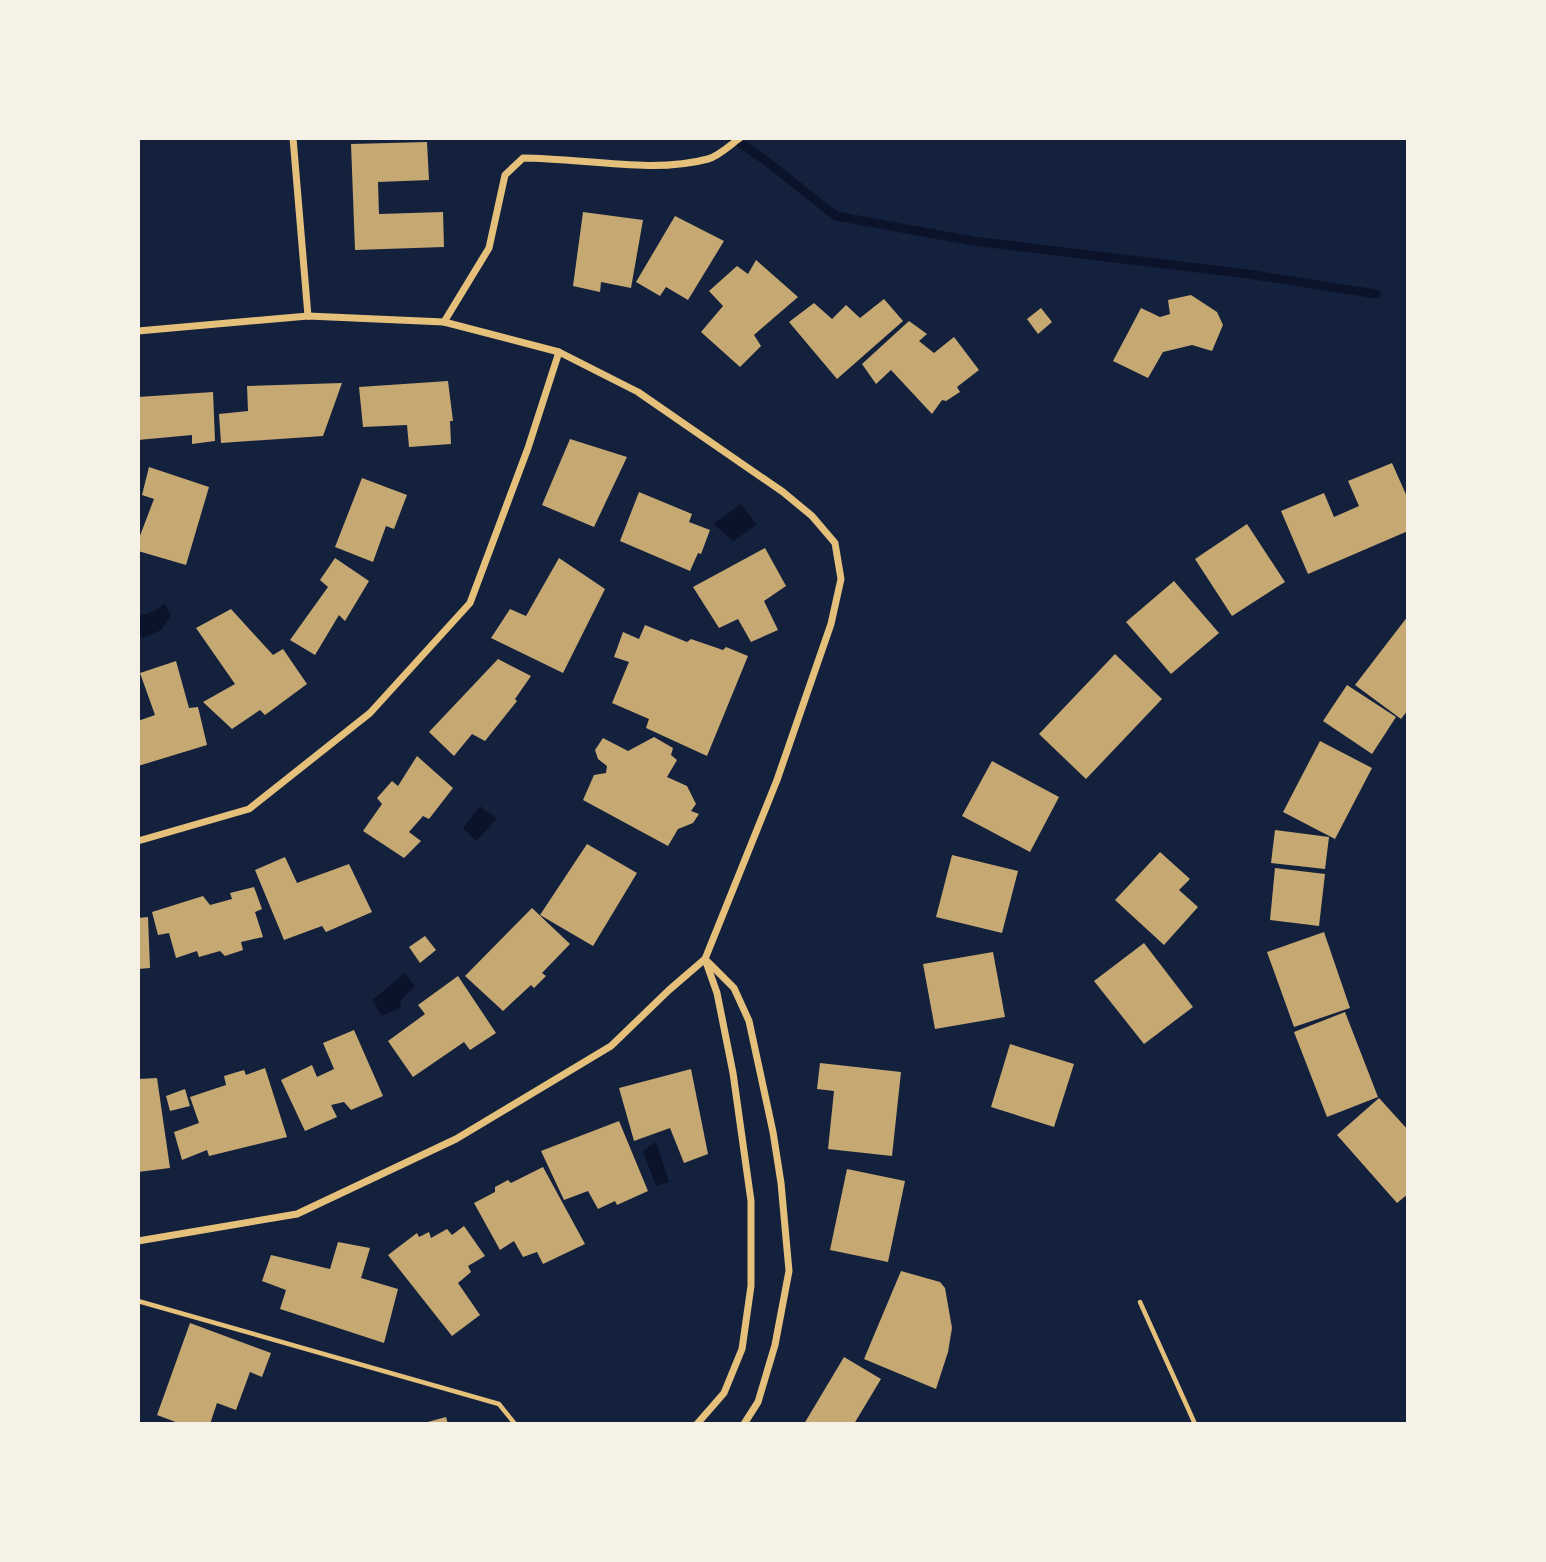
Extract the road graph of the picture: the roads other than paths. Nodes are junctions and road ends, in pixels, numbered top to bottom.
1 (293, 138) edge
2 (740, 138) edge
3 (308, 316) junction
4 (443, 322) junction
5 (138, 331) edge
6 (559, 352) junction
7 (138, 841) edge
8 (705, 959) junction
9 (138, 1241) edge
10 (697, 1424) edge
11 (744, 1424) edge

1 - 3 street
2 - 4 street
3 - 4 street
3 - 5 street
4 - 6 street
6 - 7 street
6 - 8 street
8 - 9 street
8 - 10 street
8 - 11 street

